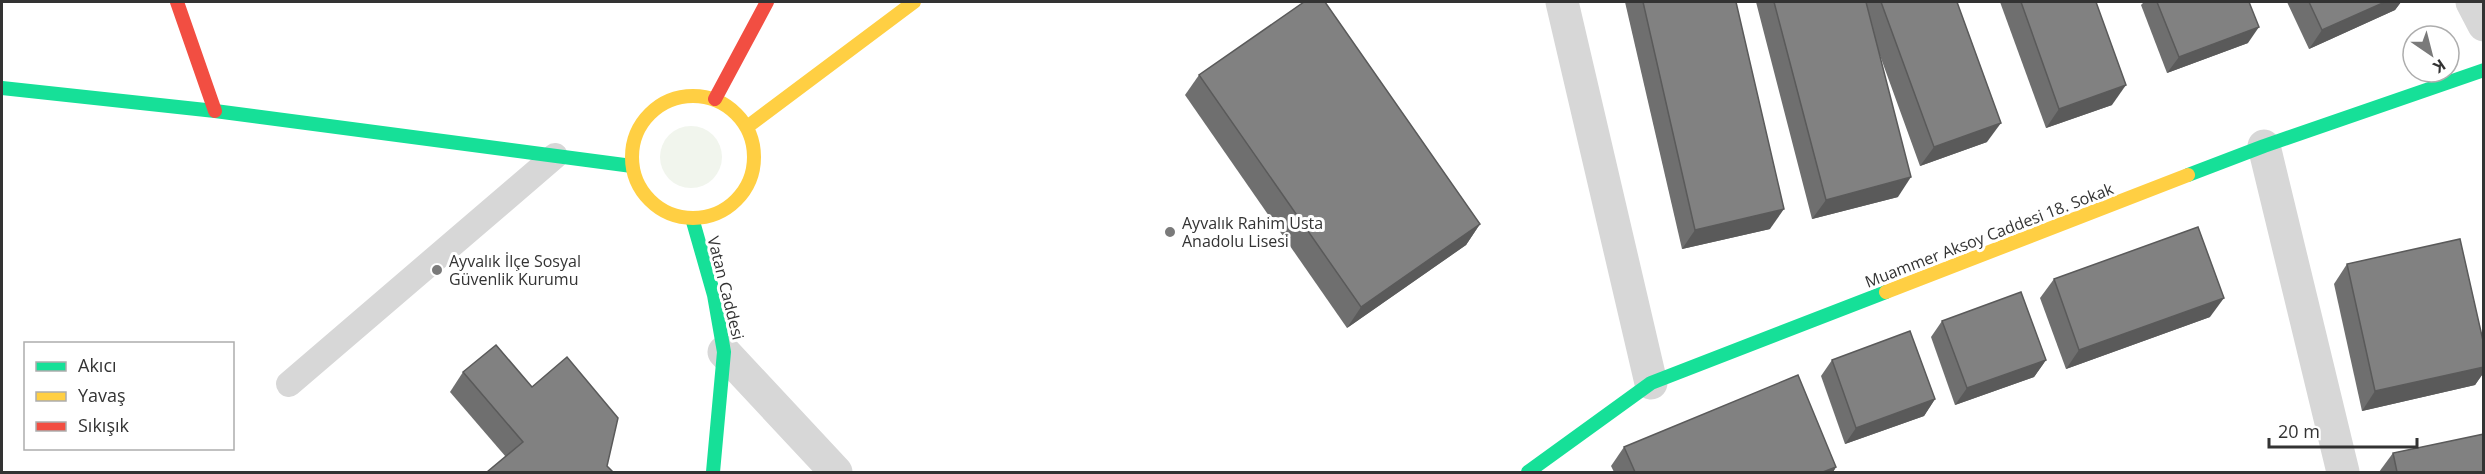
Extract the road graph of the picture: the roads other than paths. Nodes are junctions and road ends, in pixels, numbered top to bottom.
1 (177, 2) edge
2 (767, 2) edge
3 (914, 2) edge
4 (1562, 2) edge
5 (2472, 2) edge
6 (2484, 25) edge
7 (2484, 70) edge
8 (2, 88) edge
9 (715, 99) junction
10 (215, 111) junction
11 (747, 127) junction
12 (2264, 146) junction
13 (555, 156) junction
14 (632, 166) junction
15 (692, 218) junction
16 (724, 352) junction
17 (1651, 382) junction
18 (289, 384) dead end
19 (713, 472) edge
20 (836, 472) edge
21 (1528, 472) edge
22 (2343, 472) edge

1 - 10 main road
2 - 9 main road
3 - 11 main road
4 - 17 street
5 - 6 street
7 - 12 main road, Muammer Aksoy Caddesi 18. Sokak
8 - 10 main road
9 - 11 main road
9 - 14 main road
10 - 13 main road
11 - 15 main road
12 - 17 main road, Muammer Aksoy Caddesi 18. Sokak
12 - 22 street
13 - 14 main road
13 - 18 lane
14 - 15 main road
15 - 16 main road, Vatan Caddesi
16 - 19 main road, Vatan Caddesi
16 - 20 street
17 - 21 main road, Muammer Aksoy Caddesi 18. Sokak

